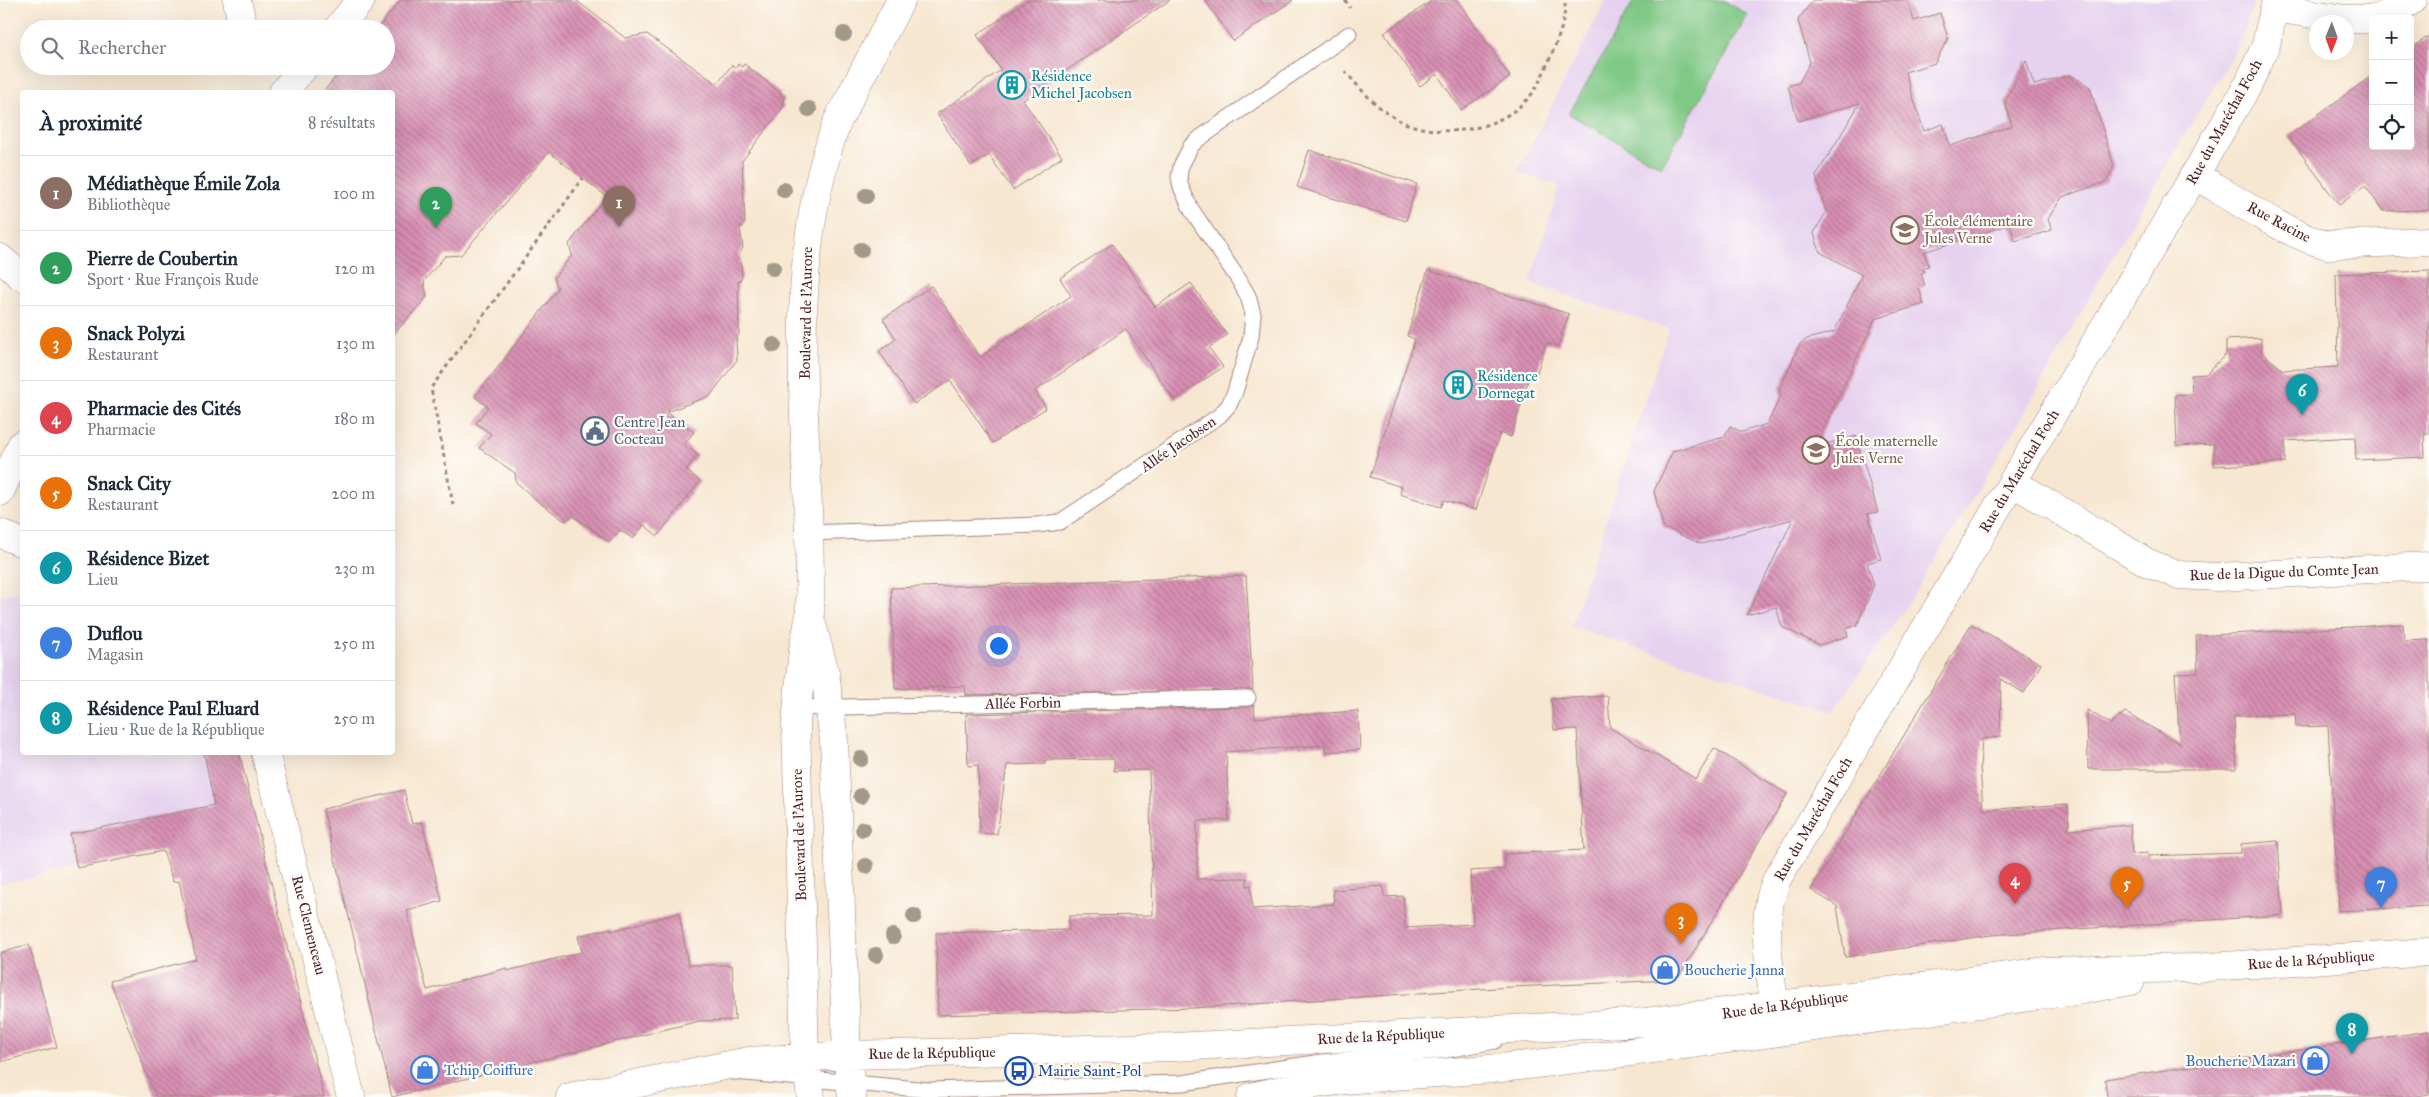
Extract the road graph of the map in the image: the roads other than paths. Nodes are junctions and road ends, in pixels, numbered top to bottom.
1 (237, 0) edge
2 (361, 0) edge
3 (900, 0) edge
4 (2413, 0) edge
5 (2276, 4) edge
6 (2384, 15) edge
7 (2369, 19) edge
8 (242, 20) edge
9 (344, 20) edge
10 (1349, 34) dead end
11 (2195, 175) junction
12 (2429, 241) edge
13 (0, 258) edge
14 (20, 275) edge
15 (20, 448) edge
16 (2012, 482) junction
17 (0, 492) edge
18 (808, 532) junction
19 (0, 533) edge
20 (20, 542) edge
21 (2429, 566) edge
22 (810, 615) junction
23 (1248, 698) dead end
24 (830, 707) junction
25 (797, 708) junction
26 (266, 755) edge
27 (2429, 952) edge
28 (1777, 1019) junction
29 (1570, 1026) junction
30 (846, 1055) junction
31 (808, 1078) edge
32 (851, 1090) edge
33 (1291, 1092) edge
34 (351, 1097) edge
35 (570, 1097) edge
36 (1251, 1097) edge

1 - 8 street
2 - 9 street
3 - 18 street, Boulevard de l'Aurore
4 - 6 street, Rue du Maréchal Foch
5 - 7 street, Rue du Maréchal Foch
5 - 11 street, Rue du Maréchal Foch
10 - 18 lane, Allée Jacobsen
11 - 12 street, Rue Racine
11 - 16 street, Rue du Maréchal Foch
13 - 14 street
15 - 17 street
16 - 21 street, Rue de la Digue du Comte Jean
16 - 28 street, Rue du Maréchal Foch
18 - 22 street, Boulevard de l'Aurore
19 - 20 street
22 - 24 street, Boulevard de l'Aurore
22 - 25 street, Boulevard de l'Aurore
23 - 24 lane, Allée Forbin
24 - 25 lane, Allée Forbin
24 - 30 street, Boulevard de l'Aurore
25 - 31 street, Boulevard de l'Aurore
26 - 34 street, Rue Clemenceau
27 - 28 street, Rue de la République
28 - 29 street, Rue de la République
28 - 33 street, Rue de la République
29 - 30 street, Rue de la République
29 - 32 lane
30 - 31 street, Rue de la République
30 - 32 street, Boulevard de l'Aurore
31 - 32 lane
31 - 35 street, Rue de la République
33 - 36 street, Rue de la République

